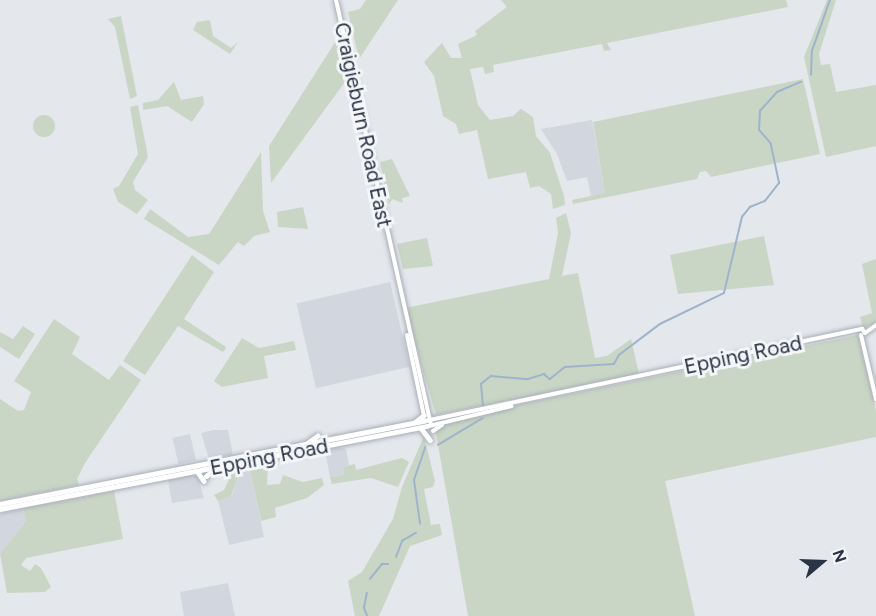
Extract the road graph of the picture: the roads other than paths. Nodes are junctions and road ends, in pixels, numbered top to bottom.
1 (336, 0) edge
2 (390, 249) junction
3 (875, 326) edge
4 (862, 333) junction
5 (536, 398) junction
6 (876, 399) edge
7 (488, 408) junction
8 (428, 409) junction
9 (493, 412) junction
10 (424, 415) junction
11 (436, 419) junction
12 (445, 423) junction
13 (413, 424) junction
14 (427, 424) junction
15 (433, 431) dead end
16 (317, 436) dead end
17 (430, 440) dead end
18 (304, 446) junction
19 (253, 460) junction
20 (196, 471) junction
21 (0, 504) edge
22 (0, 509) edge

1 - 2 main road, Craigieburn Road East
2 - 8 main road, Craigieburn Road East
2 - 10 main road, Craigieburn Road East
3 - 4 main road
4 - 5 main road, Epping Road
4 - 6 main road
5 - 7 main road, Epping Road
5 - 9 main road, Epping Road
7 - 9 main road
7 - 11 main road, Epping Road
8 - 11 main road
8 - 14 main road, Craigieburn Road East
9 - 12 main road, Epping Road
10 - 13 main road
10 - 14 main road, Craigieburn Road East
11 - 14 main road, Epping Road
12 - 14 main road, Epping Road
12 - 15 main road
13 - 14 main road, Epping Road
13 - 18 main road, Epping Road
14 - 17 main road
14 - 19 main road, Epping Road
16 - 18 main road
18 - 21 main road, Epping Road
19 - 20 main road, Epping Road
19 - 20 main road
20 - 22 main road, Epping Road

